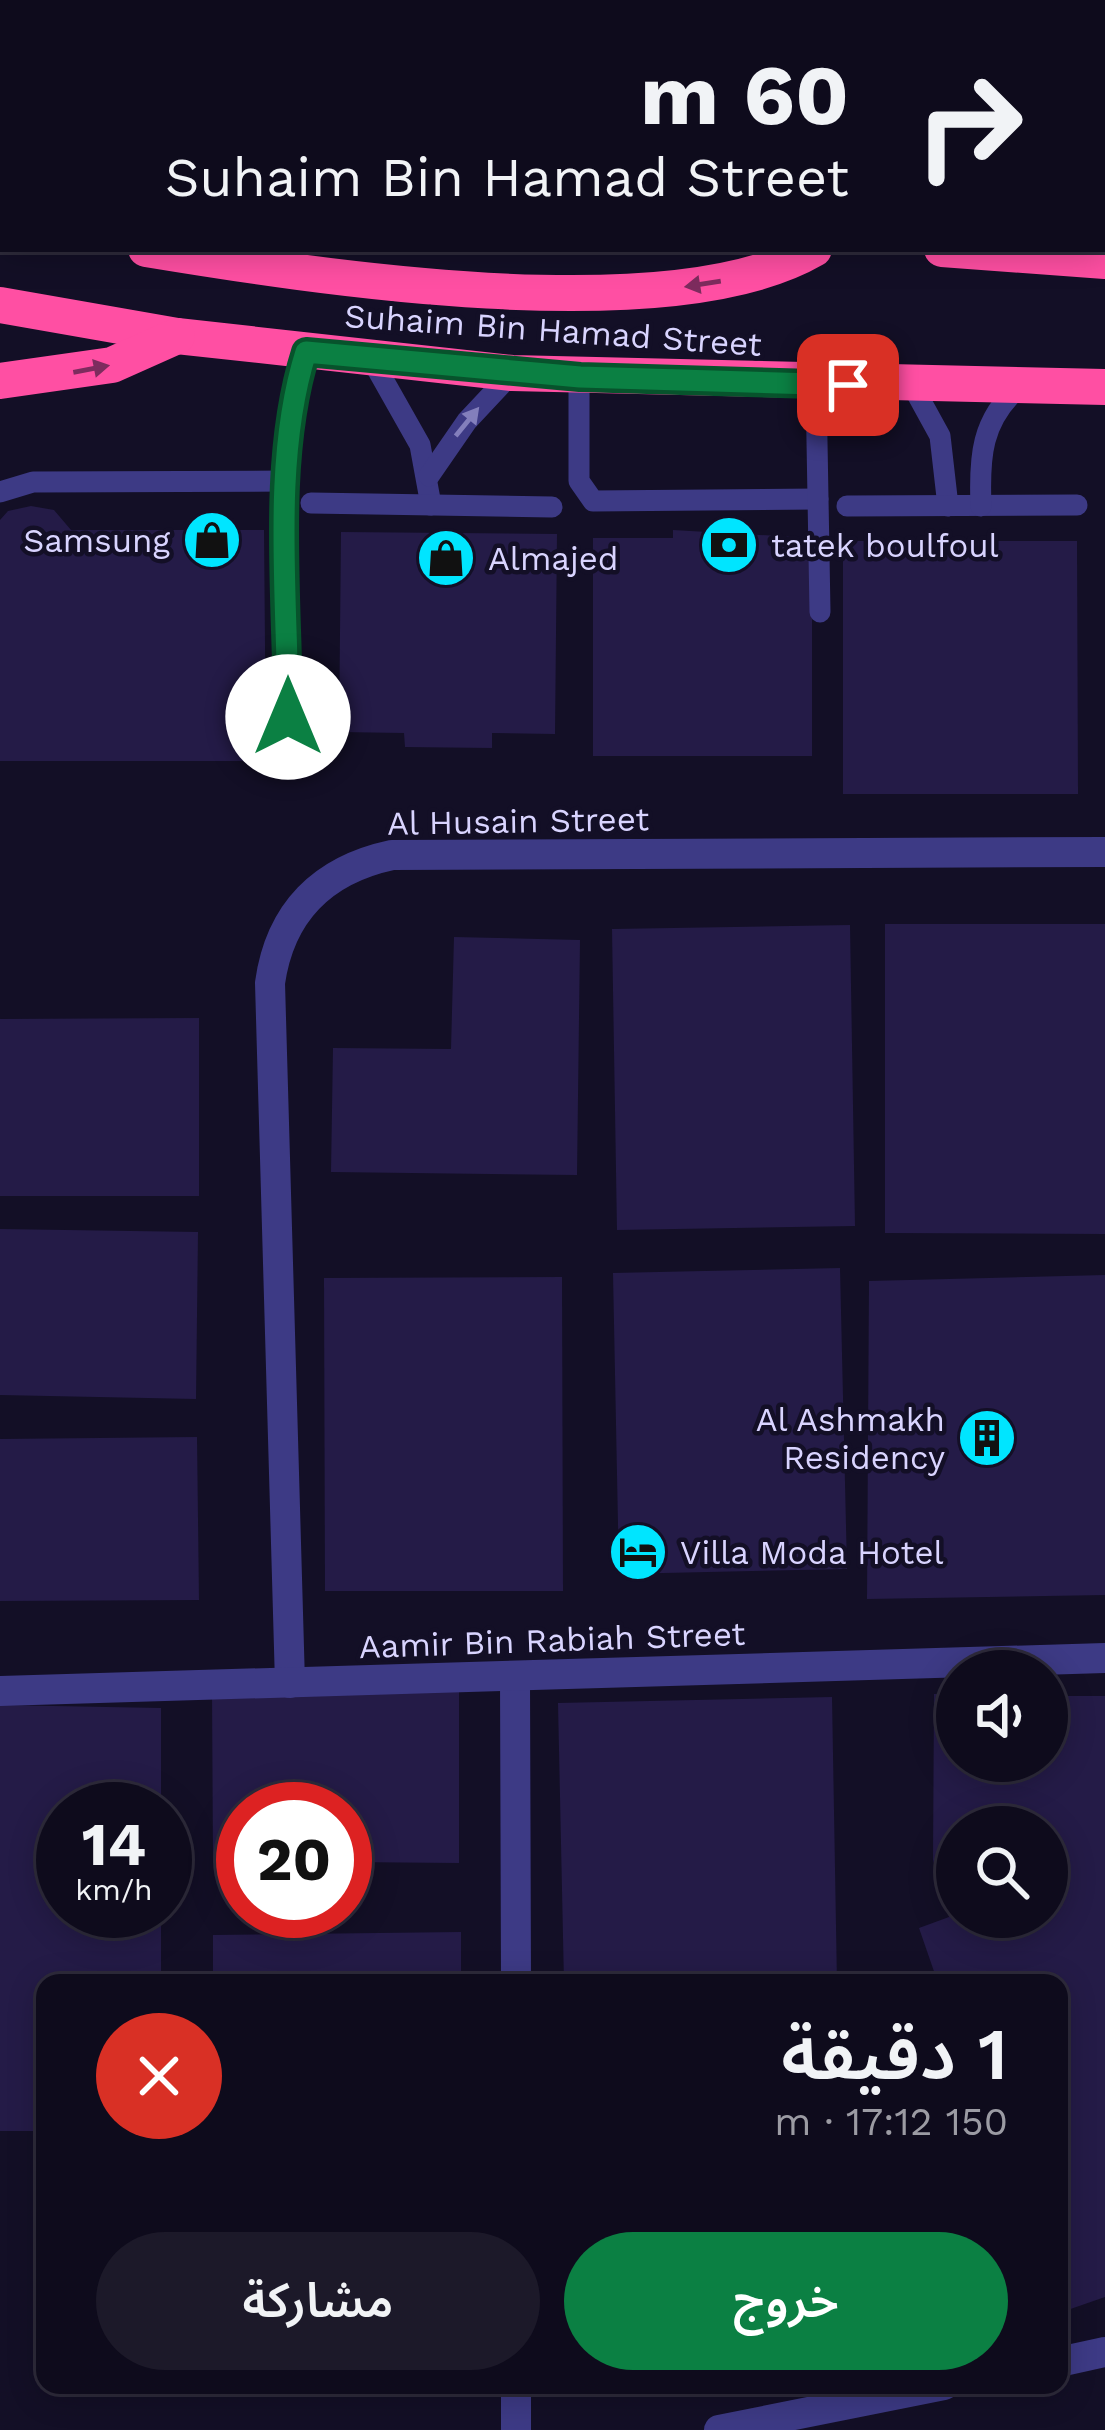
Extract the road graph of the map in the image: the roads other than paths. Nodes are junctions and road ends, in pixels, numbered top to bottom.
1 (170, 252) edge
2 (807, 252) edge
3 (986, 252) edge
4 (1105, 260) edge
5 (0, 305) edge
6 (177, 336) junction
7 (306, 352) junction
8 (372, 361) junction
9 (512, 373) junction
10 (580, 377) junction
11 (0, 380) edge
12 (816, 384) junction
13 (912, 385) junction
14 (1020, 386) junction
15 (1105, 387) edge
16 (428, 476) junction
17 (288, 481) junction
18 (0, 492) edge
19 (818, 500) junction
20 (311, 503) dead end
21 (431, 505) junction
22 (847, 506) dead end
23 (948, 506) junction
24 (981, 506) junction
25 (1077, 506) dead end
26 (552, 507) dead end
27 (820, 612) dead end
28 (288, 717) dead end
29 (1105, 852) edge
30 (1105, 1658) edge
31 (515, 1678) junction
32 (290, 1683) junction
33 (0, 1690) edge
34 (516, 1974) edge
35 (1105, 2352) edge
36 (1068, 2360) edge
37 (516, 2394) edge
38 (899, 2394) edge
39 (516, 2430) edge
40 (719, 2430) edge

2 -> 1 highway
3 - 4 highway
5 - 6 highway, Suhaim Bin Hamad Street
6 - 7 highway, Suhaim Bin Hamad Street
11 -> 6 highway
7 - 8 highway, Suhaim Bin Hamad Street
7 - 17 lane
8 - 9 highway, Suhaim Bin Hamad Street
8 - 16 lane
9 - 10 highway, Suhaim Bin Hamad Street
16 -> 9 lane
10 - 12 highway, Suhaim Bin Hamad Street
10 - 19 lane
12 - 13 highway, Suhaim Bin Hamad Street
12 - 19 lane
13 - 14 highway, Suhaim Bin Hamad Street
13 - 23 lane
14 - 15 highway, Suhaim Bin Hamad Street
14 - 24 lane
16 - 21 lane
17 - 18 lane
17 - 28 lane
19 - 27 lane
20 - 21 lane
21 - 26 lane
22 - 23 lane
23 - 24 lane
24 - 25 lane
29 - 32 street, Al Husain Street
30 - 31 street, Aamir Bin Rabiah Street
31 - 32 street, Aamir Bin Rabiah Street
31 - 34 street
32 - 33 street, Aamir Bin Rabiah Street
35 - 36 street
37 - 39 street
38 - 40 street

